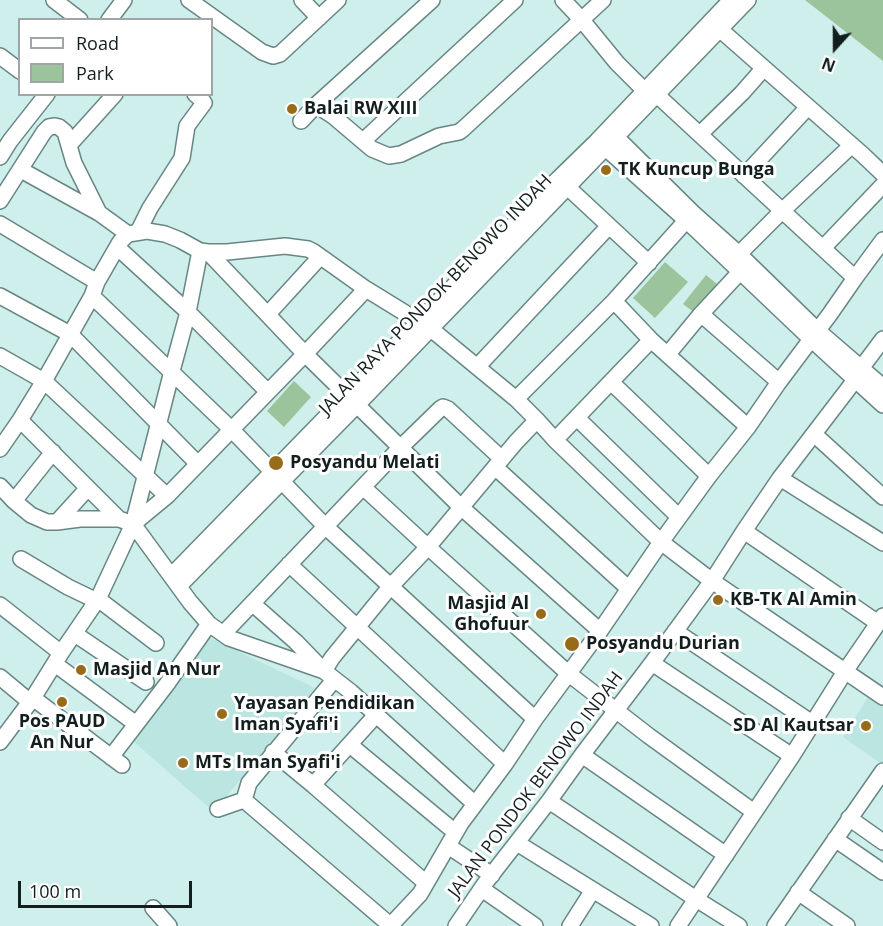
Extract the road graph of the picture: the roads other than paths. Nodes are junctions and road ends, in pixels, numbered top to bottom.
1 (54, 0) edge
2 (124, 0) edge
3 (189, 0) edge
4 (302, 0) edge
5 (338, 0) edge
6 (432, 0) edge
7 (515, 0) edge
8 (563, 0) edge
9 (603, 0) edge
10 (731, 0) edge
11 (748, 0) edge
12 (78, 18) edge
13 (110, 18) edge
14 (319, 18) junction
15 (581, 19) junction
16 (716, 24) junction
17 (0, 56) edge
18 (764, 68) junction
19 (18, 70) edge
20 (651, 93) junction
21 (45, 96) edge
22 (113, 96) edge
23 (197, 96) edge
24 (316, 105) junction
25 (808, 107) junction
26 (301, 121) dead end
27 (700, 134) junction
28 (5, 138) edge
29 (607, 139) junction
30 (363, 141) junction
31 (70, 144) junction
32 (852, 145) junction
33 (0, 157) edge
34 (21, 170) junction
35 (883, 174) edge
36 (744, 176) junction
37 (562, 183) junction
38 (883, 186) edge
39 (0, 201) edge
40 (782, 211) junction
41 (99, 213) junction
42 (690, 217) junction
43 (0, 224) edge
44 (609, 226) junction
45 (133, 233) junction
46 (883, 240) edge
47 (117, 247) junction
48 (823, 248) junction
49 (204, 251) junction
50 (320, 257) junction
51 (649, 263) junction
52 (737, 263) junction
53 (855, 278) junction
54 (94, 289) junction
55 (366, 289) junction
56 (0, 296) edge
57 (614, 301) junction
58 (188, 312) junction
59 (268, 314) junction
60 (700, 314) junction
61 (425, 325) junction
62 (70, 334) junction
63 (814, 335) junction
64 (883, 339) edge
65 (651, 340) junction
66 (305, 354) junction
67 (668, 354) junction
68 (0, 356) edge
69 (477, 367) junction
70 (172, 371) junction
71 (858, 373) junction
72 (44, 381) junction
73 (611, 382) junction
74 (779, 382) junction
75 (883, 387) edge
76 (268, 392) junction
77 (516, 399) junction
78 (353, 400) junction
79 (883, 405) edge
80 (577, 418) junction
81 (20, 420) junction
82 (537, 420) junction
83 (159, 425) junction
84 (748, 427) junction
85 (231, 429) junction
86 (814, 434) junction
87 (555, 440) junction
88 (401, 447) junction
89 (0, 449) edge
90 (52, 453) junction
91 (499, 463) junction
92 (198, 464) junction
93 (146, 475) junction
94 (709, 476) junction
95 (278, 477) junction
96 (780, 478) junction
97 (0, 486) edge
98 (363, 487) junction
99 (88, 488) junction
100 (167, 496) junction
101 (883, 496) edge
102 (14, 501) junction
103 (462, 508) junction
104 (679, 517) junction
105 (57, 522) junction
106 (126, 522) junction
107 (326, 527) junction
108 (744, 531) junction
109 (661, 542) junction
110 (883, 543) edge
111 (428, 547) junction
112 (21, 559) dead end
113 (289, 564) junction
114 (175, 581) junction
115 (712, 581) junction
116 (390, 586) junction
117 (629, 589) junction
118 (97, 600) junction
119 (253, 604) junction
120 (0, 605) edge
121 (881, 619) edge
122 (209, 624) junction
123 (357, 627) junction
124 (600, 631) junction
125 (675, 631) junction
126 (75, 634) junction
127 (223, 634) junction
128 (156, 643) dead end
129 (58, 659) junction
130 (652, 663) junction
131 (846, 670) junction
132 (569, 674) junction
133 (0, 676) edge
134 (329, 676) junction
135 (146, 682) dead end
136 (883, 697) edge
137 (32, 700) junction
138 (616, 710) junction
139 (376, 715) junction
140 (535, 719) junction
141 (812, 723) junction
142 (136, 724) junction
143 (0, 742) edge
144 (350, 745) junction
145 (273, 752) junction
146 (582, 755) junction
147 (792, 756) junction
148 (505, 764) junction
149 (883, 771) edge
150 (313, 785) junction
151 (243, 800) junction
152 (549, 801) junction
153 (475, 804) junction
154 (218, 809) dead end
155 (754, 812) junction
156 (849, 818) junction
157 (455, 831) junction
158 (835, 839) junction
159 (883, 842) edge
160 (517, 843) junction
161 (448, 846) junction
162 (726, 855) junction
163 (883, 872) edge
164 (492, 875) junction
165 (426, 884) junction
166 (482, 889) junction
167 (593, 890) junction
168 (798, 892) junction
169 (696, 899) junction
170 (153, 908) dead end
171 (529, 924) edge
172 (169, 926) edge
173 (390, 926) edge
174 (456, 926) edge
175 (570, 926) edge
176 (651, 926) edge
177 (678, 926) edge
178 (739, 926) edge
179 (775, 926) edge
180 (847, 926) edge

1 - 12 street
2 - 13 street
3 - 14 street
4 - 14 street
5 - 14 street
6 - 24 street
7 - 30 street
8 - 15 street
9 - 15 street
10 - 16 street, JALAN RAYA PONDOK BENOWO INDAH
11 - 16 street, JALAN RAYA PONDOK BENOWO INDAH
15 - 20 street
15 - 30 street
16 - 18 street
16 - 20 street, JALAN RAYA PONDOK BENOWO INDAH
17 - 19 street
18 - 25 street
18 - 27 street
20 - 27 street
20 - 29 street, JALAN RAYA PONDOK BENOWO INDAH
21 - 28 street
22 - 31 street
23 - 45 street
24 - 26 street
24 - 30 street
25 - 32 street
25 - 36 street
27 - 36 street
28 - 33 street
29 - 37 street, JALAN RAYA PONDOK BENOWO INDAH
29 - 42 street
31 - 34 street
31 - 41 street
32 - 35 street
32 - 40 street
34 - 39 street
34 - 41 street
36 - 40 street
37 - 44 street
37 - 61 street, JALAN RAYA PONDOK BENOWO INDAH
38 - 48 street
40 - 48 street
40 - 52 street
41 - 45 street
42 - 51 street
42 - 52 street
43 - 54 street
44 - 51 street
44 - 69 street
45 - 47 street
45 - 49 street
46 - 53 street
47 - 54 street
47 - 58 street
48 - 53 street
49 - 50 street
49 - 58 street
49 - 59 street
50 - 55 street
50 - 59 street
51 - 57 street
52 - 60 street
52 - 63 street
53 - 63 street
54 - 62 street
54 - 70 street
55 - 61 street
55 - 66 street
56 - 62 street
57 - 65 street
57 - 77 street
58 - 70 street
58 - 76 street
59 - 66 street
60 - 67 street
60 - 74 street
61 - 69 street
61 - 78 street, JALAN RAYA PONDOK BENOWO INDAH
62 - 72 street
62 - 83 street
63 - 71 street
63 - 74 street
64 - 71 street
65 - 67 street
65 - 73 street
66 - 76 street
66 - 78 street
67 - 84 street
68 - 72 street
69 - 77 street
70 - 83 street
70 - 85 street
71 - 75 street
71 - 79 street
71 - 86 street, JALAN PONDOK BENOWO INDAH
72 - 81 street
72 - 93 street
73 - 80 street
73 - 94 street
74 - 84 street
76 - 85 street
77 - 82 street
78 - 88 street
78 - 95 street, JALAN RAYA PONDOK BENOWO INDAH
80 - 87 street
80 - 104 street
81 - 89 street
81 - 90 street
82 - 87 street
82 - 91 street
83 - 92 street
83 - 93 street
84 - 94 street
85 - 92 street
85 - 95 street
86 - 96 street, JALAN PONDOK BENOWO INDAH
86 - 101 street
87 - 109 street
88 - 91 street
88 - 98 street
88 - 103 street
90 - 99 street
90 - 102 street
91 - 103 street
91 - 117 street
92 - 100 street
93 - 100 street
93 - 106 street
94 - 104 street
95 - 107 street
95 - 114 street, JALAN RAYA PONDOK BENOWO INDAH
96 - 108 street, JALAN PONDOK BENOWO INDAH
96 - 110 street
97 - 102 street
98 - 107 street
98 - 111 street
99 - 105 street
99 - 106 street
100 - 106 street
102 - 105 street
103 - 111 street
103 - 124 street
104 - 109 street
105 - 106 street
106 - 114 street
106 - 118 street
107 - 113 street
107 - 116 street
108 - 115 street, JALAN PONDOK BENOWO INDAH
108 - 121 street
109 - 115 street
109 - 117 street
111 - 116 street
111 - 132 street
112 - 118 street
113 - 119 street
113 - 123 street
114 - 122 street
115 - 125 street, JALAN PONDOK BENOWO INDAH
115 - 131 street
116 - 123 street
116 - 140 street
117 - 124 street
118 - 126 street
118 - 128 street
119 - 127 street
119 - 134 street
120 - 129 street
121 - 131 street
122 - 127 street
122 - 142 street
123 - 134 street
123 - 148 street
124 - 132 street
125 - 130 street, JALAN PONDOK BENOWO INDAH
125 - 141 street
126 - 129 street
126 - 135 street
127 - 134 street
129 - 137 street
129 - 142 street
130 - 138 street, JALAN PONDOK BENOWO INDAH
130 - 147 street
131 - 136 street
131 - 141 street
132 - 138 street
132 - 140 street
133 - 137 street
134 - 139 street
134 - 145 street
137 - 142 street
137 - 143 street
138 - 146 street, JALAN PONDOK BENOWO INDAH
138 - 155 street
139 - 144 street
139 - 153 street
140 - 148 street
141 - 147 street
144 - 150 street
144 - 157 street
145 - 150 street
145 - 151 street
146 - 152 street, JALAN PONDOK BENOWO INDAH
146 - 162 street
147 - 155 street
148 - 153 street
149 - 156 street
150 - 165 street
151 - 154 street
151 - 173 street
152 - 160 street, JALAN PONDOK BENOWO INDAH
152 - 169 street
153 - 157 street
155 - 162 street
156 - 158 street
156 - 159 street
157 - 161 street
158 - 163 street
158 - 168 street
160 - 164 street, JALAN PONDOK BENOWO INDAH
160 - 167 street
161 - 164 street
161 - 165 street
162 - 169 street
164 - 166 street, JALAN PONDOK BENOWO INDAH
165 - 173 street
166 - 171 street
166 - 174 street, JALAN PONDOK BENOWO INDAH
167 - 175 street
167 - 176 street
168 - 179 street
168 - 180 street
169 - 177 street
169 - 178 street
170 - 172 street

